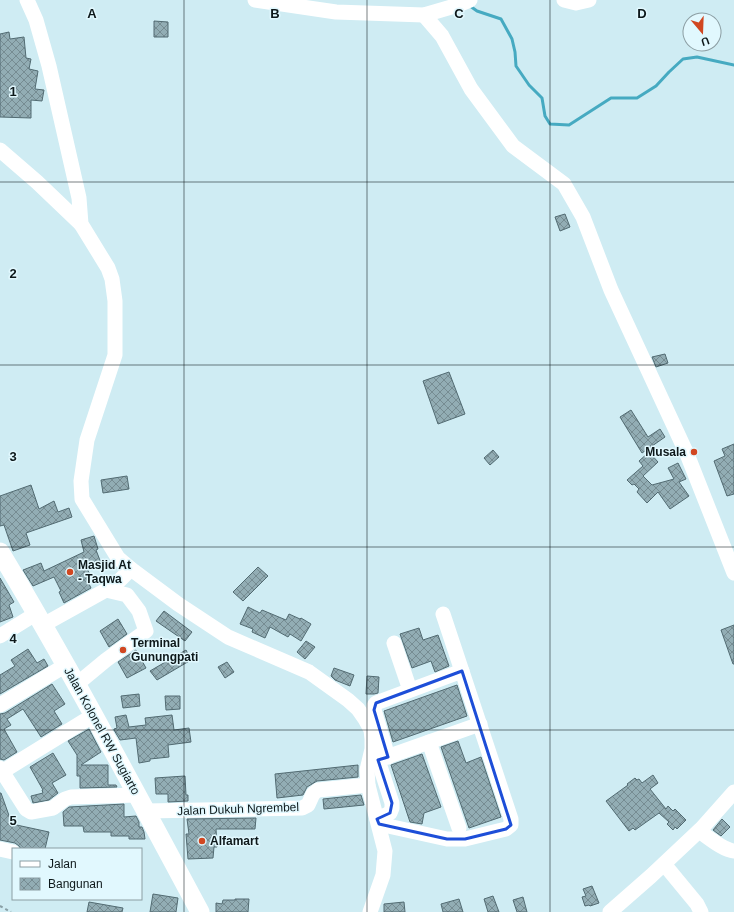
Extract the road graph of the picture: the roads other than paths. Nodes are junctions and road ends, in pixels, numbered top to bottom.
1 (27, 0) edge
2 (255, 0) edge
3 (564, 0) edge
4 (589, 0) edge
5 (466, 2) edge
6 (424, 15) junction
7 (0, 151) edge
8 (81, 224) junction
9 (2, 561) edge
10 (131, 569) junction
11 (734, 573) edge
12 (106, 590) junction
13 (442, 614) dead end
14 (40, 619) junction
15 (0, 636) edge
16 (394, 643) dead end
17 (66, 665) junction
18 (462, 671) junction
19 (77, 684) junction
20 (410, 690) junction
21 (0, 705) edge
22 (94, 715) junction
23 (480, 724) junction
24 (429, 742) junction
25 (388, 757) junction
26 (1, 771) edge
27 (368, 785) junction
28 (734, 792) edge
29 (142, 803) junction
30 (378, 821) junction
31 (459, 828) dead end
32 (699, 831) junction
33 (0, 849) edge
34 (734, 851) edge
35 (12, 852) edge
36 (664, 864) junction
37 (200, 912) edge
38 (370, 912) edge
39 (610, 912) edge
40 (701, 912) edge

1 - 8 street
2 - 6 street
3 - 4 street
5 - 6 street
6 - 11 street
7 - 8 street
8 - 10 street
9 - 14 main road, Jalan Kolonel RW Sugiarto
10 - 12 street
10 - 27 street
12 - 14 street
12 - 19 street
13 - 18 street
14 - 15 street
14 - 17 main road, Jalan Kolonel RW Sugiarto
16 - 20 street
17 - 19 main road, Jalan Kolonel RW Sugiarto
17 - 21 street
18 - 20 street
18 - 23 street
19 - 22 main road, Jalan Kolonel RW Sugiarto
20 - 25 street
22 - 26 street
22 - 29 main road, Jalan Kolonel RW Sugiarto
23 - 24 street
23 - 30 street
24 - 25 street
24 - 31 street
25 - 30 street
26 - 29 street, Jalan Dukuh Ngrembel
27 - 29 street, Jalan Dukuh Ngrembel
27 - 30 street
28 - 32 street
29 - 37 main road, Jalan Kolonel RW Sugiarto
30 - 38 street
32 - 34 street
32 - 36 street
33 - 35 street
36 - 39 street
36 - 40 street

